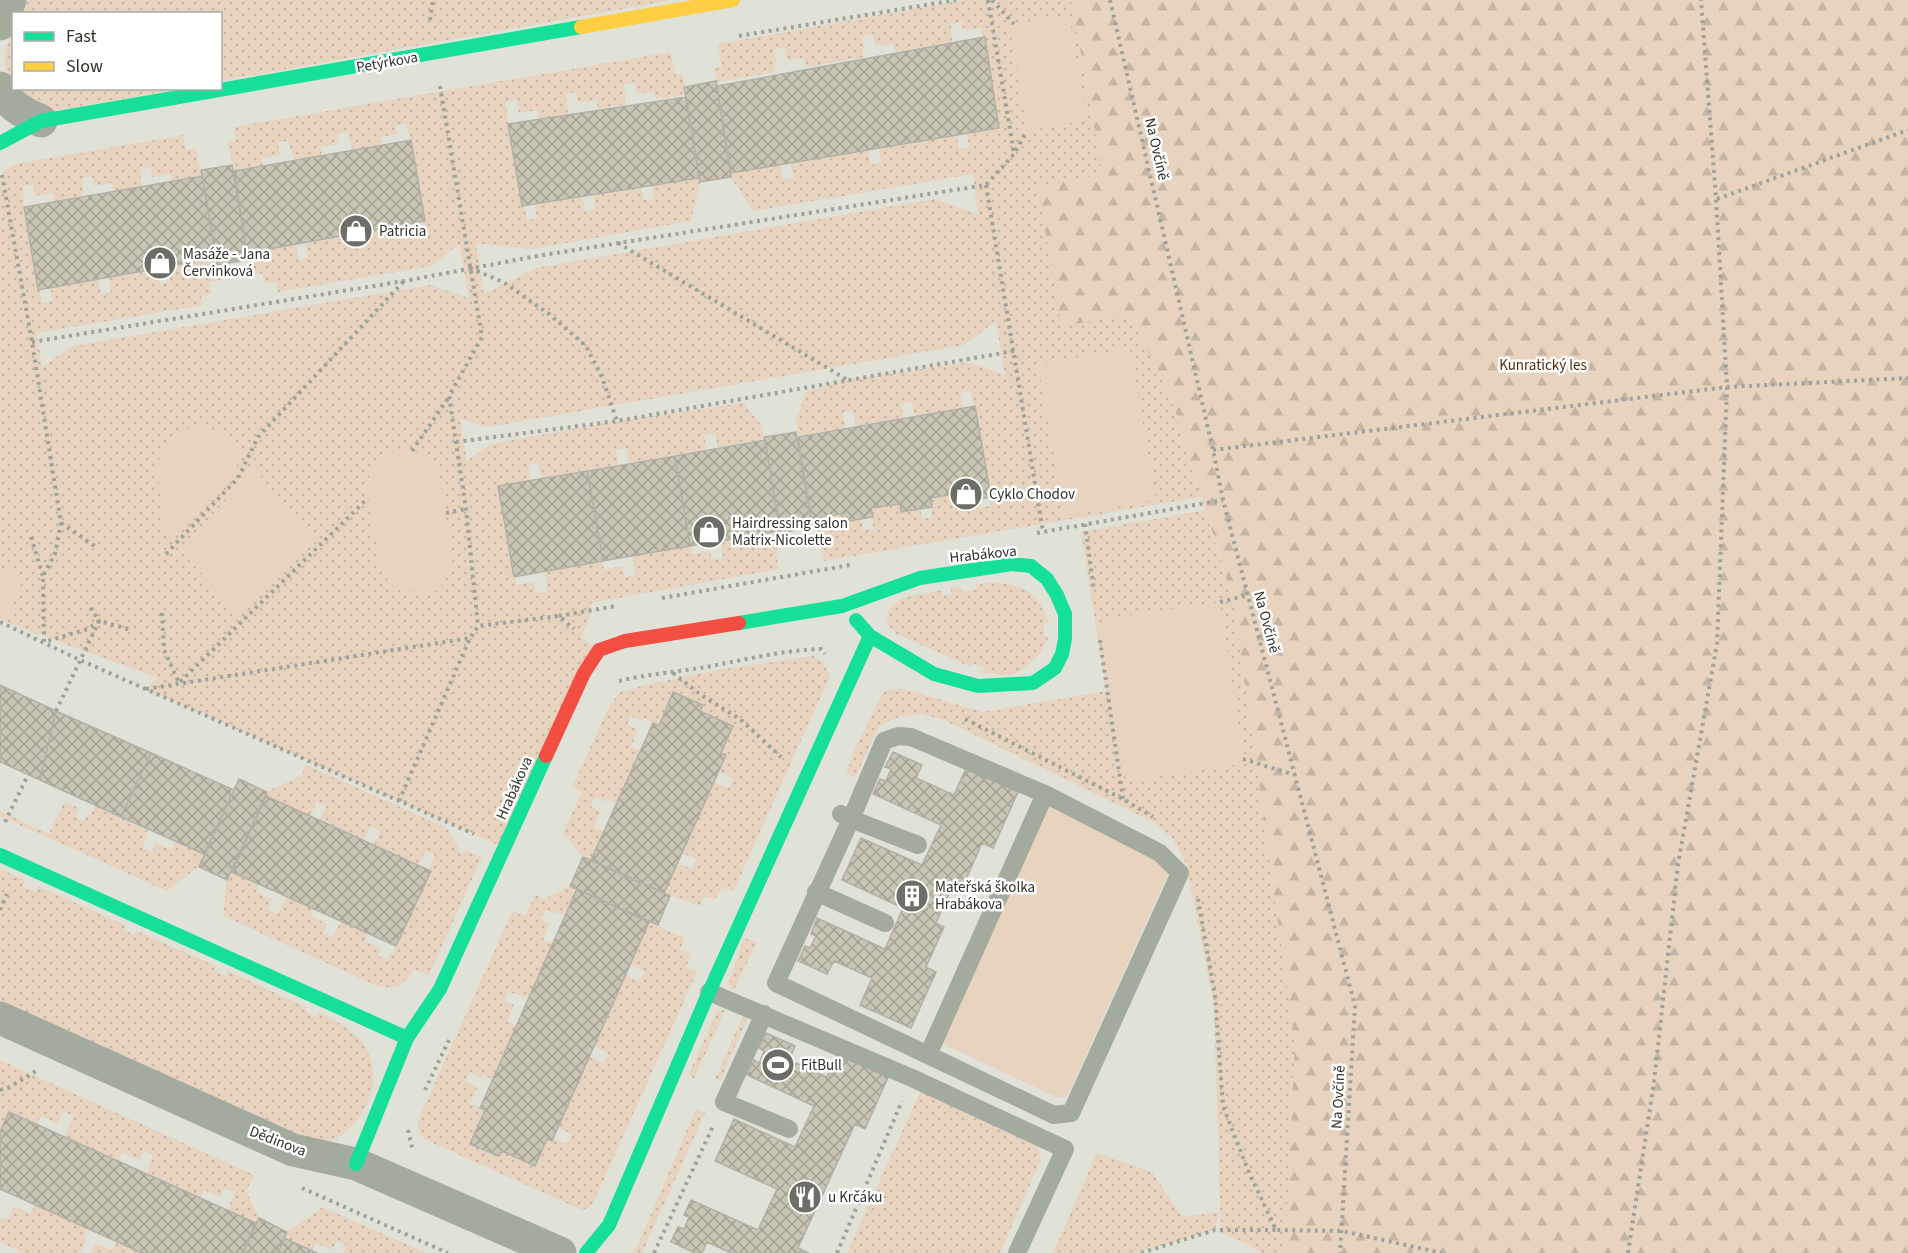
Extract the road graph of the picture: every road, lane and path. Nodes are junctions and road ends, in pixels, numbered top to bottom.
1 (10, 0) edge
2 (733, 0) edge
3 (990, 0) edge
4 (1110, 0) edge
5 (1701, 0) edge
6 (0, 24) edge
7 (1014, 24) dead end
8 (438, 76) dead end
9 (0, 88) edge
10 (221, 90) edge
11 (222, 90) edge
12 (41, 121) junction
13 (1908, 130) edge
14 (1027, 131) dead end
15 (0, 143) edge
16 (1014, 154) junction
17 (0, 165) edge
18 (986, 185) junction
19 (1716, 199) junction
20 (617, 243) junction
21 (470, 268) junction
22 (404, 281) junction
23 (32, 342) junction
24 (1014, 351) junction
25 (1908, 378) edge
26 (847, 380) junction
27 (1727, 387) junction
28 (449, 396) junction
29 (617, 421) junction
30 (456, 442) junction
31 (1213, 450) junction
32 (412, 451) dead end
33 (368, 498) dead end
34 (1223, 500) junction
35 (466, 509) junction
36 (446, 513) dead end
37 (61, 523) junction
38 (1085, 524) junction
39 (1043, 532) junction
40 (1031, 534) dead end
41 (31, 537) dead end
42 (96, 547) dead end
43 (166, 554) dead end
44 (854, 565) dead end
45 (43, 576) junction
46 (1248, 595) junction
47 (653, 600) dead end
48 (1095, 602) dead end
49 (1220, 602) dead end
50 (618, 606) dead end
51 (842, 606) junction
52 (90, 607) dead end
53 (162, 613) dead end
54 (559, 616) junction
55 (99, 621) junction
56 (0, 622) edge
57 (478, 627) junction
58 (132, 630) dead end
59 (1100, 635) dead end
60 (870, 636) junction
61 (470, 638) junction
62 (44, 642) junction
63 (599, 650) junction
64 (829, 659) dead end
65 (80, 660) junction
66 (673, 673) junction
67 (179, 683) junction
68 (146, 689) junction
69 (56, 711) dead end
70 (1243, 759) dead end
71 (786, 763) dead end
72 (28, 775) dead end
73 (1295, 775) junction
74 (1124, 776) dead end
75 (1120, 781) junction
76 (1045, 794) junction
77 (1123, 799) dead end
78 (399, 801) junction
79 (846, 816) junction
80 (0, 818) edge
81 (918, 845) dead end
82 (505, 848) junction
83 (0, 855) edge
84 (816, 892) junction
85 (885, 923) dead end
86 (709, 992) junction
87 (764, 1014) junction
88 (0, 1018) edge
89 (451, 1035) dead end
90 (407, 1038) junction
91 (928, 1054) junction
92 (38, 1070) dead end
93 (912, 1078) junction
94 (0, 1090) edge
95 (421, 1099) dead end
96 (724, 1102) junction
97 (412, 1121) dead end
98 (789, 1129) dead end
99 (416, 1157) dead end
100 (356, 1164) junction
101 (1276, 1230) dead end
102 (1342, 1231) junction
103 (560, 1253) edge
104 (586, 1253) edge
105 (654, 1253) edge
106 (837, 1253) edge
107 (1017, 1253) edge
108 (1141, 1253) edge
109 (1340, 1253) edge
110 (1442, 1253) edge
111 (1628, 1253) edge

1 - 6 street
2 - 11 street, Petýrkova
3 - 7 path
3 - 16 path
4 - 31 path, Na Ovčíně
5 - 19 path
8 - 21 path
9 - 12 street
10 - 12 street, Petýrkova
12 - 15 street, Petýrkova
13 - 19 path
14 - 16 path
16 - 18 path
17 - 23 path
18 - 20 path
18 - 24 path
19 - 27 path
20 - 21 path
20 - 26 path
21 - 22 path
21 - 28 path
21 - 29 path
22 - 23 path
22 - 43 path
23 - 37 path
24 - 26 path
24 - 39 path
25 - 27 path
26 - 29 path
27 - 31 path
27 - 111 path
28 - 30 path
28 - 32 path
29 - 30 path
30 - 35 path
31 - 34 path, Na Ovčíně
33 - 67 path
34 - 38 path
34 - 46 path, Na Ovčíně
35 - 36 path
35 - 57 path
37 - 42 path
37 - 45 path
38 - 39 path
38 - 48 path
39 - 40 path
41 - 45 path
44 - 47 path
45 - 62 path
46 - 49 path
46 - 73 path, Na Ovčíně
50 - 54 path
51 - 60 street, Hrabákova
51 - 60 street, Hrabákova
51 - 63 street, Hrabákova
52 - 55 path
53 - 67 path
54 - 57 path
54 - 63 path
55 - 58 path
55 - 62 path
55 - 65 path
56 - 62 path
57 - 61 path
59 - 75 path
60 - 86 street
61 - 67 path
61 - 78 path
62 - 65 path
63 - 66 path
63 - 82 street, Hrabákova
64 - 66 path
65 - 68 path
65 - 69 path
66 - 71 path
67 - 68 path
68 - 78 path
70 - 73 path
72 - 80 path
73 - 102 path, Na Ovčíně
74 - 75 path
75 - 77 path
76 - 79 lane
76 - 91 lane
76 - 91 lane
78 - 82 path
79 - 81 lane
79 - 84 lane
82 - 90 street, Hrabákova
83 - 90 street
84 - 85 lane
84 - 91 lane
86 - 87 lane
86 - 104 street
87 - 93 lane
87 - 96 lane
88 - 100 street, Dědinova
89 - 95 path
90 - 100 street, Hrabákova
92 - 94 path
93 - 106 path
93 - 107 lane
96 - 98 lane
96 - 105 path
97 - 99 path
100 - 103 street, Dědinova
101 - 108 path
102 - 109 path, Na Ovčíně
102 - 110 path

